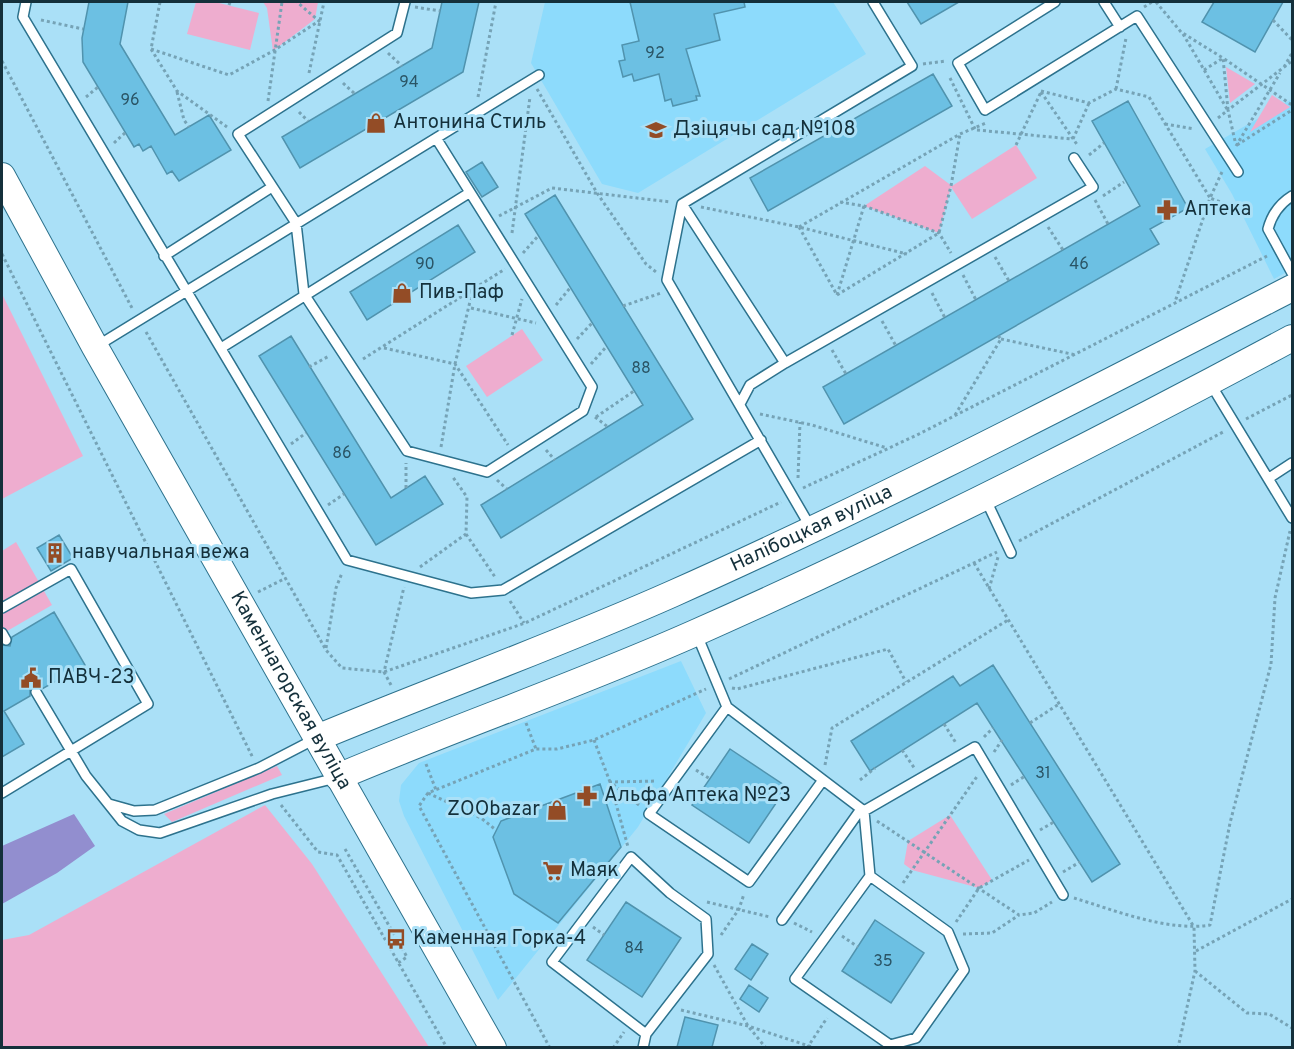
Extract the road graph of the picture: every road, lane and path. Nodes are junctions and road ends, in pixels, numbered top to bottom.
1 (26, 2) edge
2 (160, 2) edge
3 (282, 2) edge
4 (297, 2) edge
5 (324, 2) edge
6 (496, 2) edge
7 (873, 2) edge
8 (1055, 2) edge
9 (1104, 2) edge
10 (1156, 2) edge
11 (405, 4) edge
12 (440, 10) dead end
13 (23, 17) junction
14 (1273, 20) dead end
15 (319, 21) junction
16 (1130, 21) junction
17 (1120, 27) junction
18 (83, 29) dead end
19 (1181, 32) junction
20 (1293, 40) edge
21 (379, 44) junction
22 (151, 49) junction
23 (273, 51) junction
24 (1293, 53) edge
25 (1222, 58) junction
26 (1293, 60) edge
27 (2, 61) edge
28 (941, 61) dead end
29 (402, 66) dead end
30 (1204, 70) junction
31 (1281, 71) junction
32 (535, 77) junction
33 (1034, 79) junction
34 (1261, 83) junction
35 (1116, 89) junction
36 (306, 90) junction
37 (1041, 91) junction
38 (1271, 91) junction
39 (177, 92) junction
40 (1032, 97) dead end
41 (1089, 103) junction
42 (1293, 105) edge
43 (1228, 110) junction
44 (1293, 110) edge
45 (474, 114) junction
46 (266, 116) junction
47 (994, 118) dead end
48 (189, 127) dead end
49 (975, 130) junction
50 (1022, 132) junction
51 (238, 134) junction
52 (960, 134) junction
53 (436, 138) junction
54 (1073, 139) junction
55 (1104, 144) dead end
56 (1016, 145) dead end
57 (1236, 146) junction
58 (1086, 157) dead end
59 (1074, 158) dead end
60 (1220, 167) dead end
61 (1238, 172) dead end
62 (2, 176) edge
63 (1124, 182) dead end
64 (272, 187) junction
65 (469, 192) junction
66 (597, 193) junction
67 (1108, 193) dead end
68 (1293, 196) edge
69 (1210, 198) junction
70 (1095, 200) dead end
71 (840, 202) junction
72 (682, 204) junction
73 (517, 205) junction
74 (864, 206) junction
75 (1247, 212) dead end
76 (488, 222) junction
77 (296, 223) junction
78 (1108, 224) dead end
79 (799, 226) junction
80 (1048, 226) dead end
81 (939, 233) junction
82 (539, 235) dead end
83 (851, 241) junction
84 (1063, 250) dead end
85 (1280, 250) junction
86 (508, 253) junction
87 (907, 254) junction
88 (2, 255) edge
89 (164, 255) junction
90 (994, 257) dead end
91 (513, 264) junction
92 (1293, 273) edge
93 (963, 274) dead end
94 (667, 280) junction
95 (1009, 281) dead end
96 (526, 282) junction
97 (570, 288) dead end
98 (1293, 288) edge
99 (473, 289) junction
100 (672, 290) junction
101 (186, 291) junction
102 (932, 292) dead end
103 (304, 294) junction
104 (837, 295) junction
105 (976, 300) dead end
106 (1175, 303) junction
107 (623, 306) dead end
108 (471, 308) junction
109 (547, 316) junction
110 (945, 318) dead end
111 (517, 319) junction
112 (139, 320) junction
113 (881, 320) dead end
114 (592, 323) dead end
115 (554, 327) junction
116 (512, 335) dead end
117 (998, 336) dead end
118 (1293, 338) edge
119 (1002, 339) junction
120 (896, 346) dead end
121 (95, 347) junction
122 (383, 347) junction
123 (606, 347) dead end
124 (221, 348) junction
125 (831, 348) dead end
126 (340, 349) junction
127 (568, 349) junction
128 (1077, 355) junction
129 (785, 363) junction
130 (455, 364) junction
131 (352, 366) junction
132 (309, 367) dead end
133 (583, 374) junction
134 (846, 374) dead end
135 (1209, 383) junction
136 (634, 391) dead end
137 (1293, 395) edge
138 (740, 404) junction
139 (954, 416) junction
140 (596, 417) dead end
141 (800, 422) junction
142 (765, 423) dead end
143 (1235, 425) junction
144 (761, 440) junction
145 (889, 448) junction
146 (407, 451) junction
147 (514, 455) junction
148 (439, 459) junction
149 (1293, 463) edge
150 (792, 470) dead end
151 (1269, 478) junction
152 (798, 480) junction
153 (406, 488) dead end
154 (792, 492) junction
155 (344, 494) dead end
156 (984, 496) junction
157 (318, 512) junction
158 (1293, 518) edge
159 (1293, 526) edge
160 (812, 530) junction
161 (1010, 549) joint
162 (347, 560) junction
163 (974, 563) junction
164 (407, 576) junction
165 (286, 578) junction
166 (988, 589) junction
167 (240, 601) junction
168 (2, 608) edge
169 (1008, 620) junction
170 (696, 632) junction
171 (326, 650) junction
172 (384, 672) junction
173 (906, 682) junction
174 (716, 684) junction
175 (393, 689) dead end
176 (36, 692) dead end
177 (1059, 704) junction
178 (519, 705) junction
179 (727, 706) junction
180 (1030, 723) dead end
181 (944, 724) dead end
182 (317, 738) junction
183 (594, 740) junction
184 (1002, 740) dead end
185 (536, 749) junction
186 (902, 750) dead end
187 (71, 751) junction
188 (963, 754) junction
189 (425, 761) dead end
190 (985, 764) junction
191 (259, 768) junction
192 (875, 768) dead end
193 (338, 777) junction
194 (921, 779) junction
195 (674, 780) junction
196 (823, 780) junction
197 (860, 780) dead end
198 (610, 782) junction
199 (436, 790) junction
200 (428, 793) junction
201 (2, 794) edge
202 (273, 794) junction
203 (109, 804) junction
204 (862, 810) junction
205 (650, 814) junction
206 (496, 830) dead end
207 (345, 849) dead end
208 (924, 852) junction
209 (1039, 855) junction
210 (631, 857) junction
211 (1080, 862) dead end
212 (870, 876) junction
213 (1053, 877) junction
214 (749, 882) junction
215 (979, 888) junction
216 (895, 894) junction
217 (1064, 895) junction
218 (1293, 899) edge
219 (704, 901) dead end
220 (739, 909) junction
221 (1019, 915) junction
222 (782, 920) junction
223 (1194, 927) junction
224 (832, 929) junction
225 (948, 932) junction
226 (824, 939) junction
227 (858, 946) dead end
228 (1196, 951) junction
229 (708, 954) junction
230 (398, 963) junction
231 (1195, 971) junction
232 (668, 1006) junction
233 (834, 1006) junction
234 (631, 1023) junction
235 (748, 1026) junction
236 (1293, 1028) edge
237 (646, 1034) junction
238 (808, 1046) edge
239 (447, 1047) edge
240 (493, 1047) edge
241 (550, 1047) edge
242 (613, 1047) edge
243 (643, 1047) edge
244 (766, 1047) edge
245 (815, 1047) edge
246 (1178, 1047) edge

1 - 13 lane
2 - 22 path
3 - 23 path
4 - 15 path
5 - 15 path
6 - 45 path
7 - 72 lane
8 - 33 lane
9 - 17 lane
10 - 19 path
11 - 12 path
11 - 21 lane
13 - 18 path
13 - 89 lane
14 - 20 path
15 - 23 path
15 - 36 path
16 - 17 lane
16 - 35 path
16 - 61 lane
17 - 33 lane
19 - 25 path
19 - 30 path
21 - 29 path
21 - 36 lane
22 - 23 path
22 - 39 path
23 - 46 path
24 - 31 path
25 - 30 path
25 - 34 path
25 - 43 path
26 - 31 path
27 - 112 path
28 - 49 path
30 - 43 path
31 - 34 path
31 - 38 path
32 - 45 lane
32 - 66 path
32 - 73 path
33 - 37 path
34 - 38 path
34 - 43 path
35 - 41 path
35 - 69 path
36 - 46 lane
37 - 40 path
37 - 41 path
37 - 50 path
37 - 54 path
38 - 42 path
38 - 57 path
39 - 48 path
39 - 51 path
41 - 54 path
43 - 57 path
44 - 57 path
45 - 53 lane
46 - 51 lane
47 - 49 path
49 - 50 path
49 - 52 path
50 - 54 path
50 - 56 path
51 - 64 lane
52 - 71 path
52 - 81 path
53 - 65 lane
53 - 77 lane
55 - 58 path
59 - 129 lane
60 - 69 path
62 - 121 main road, Каменнагорская вуліца
63 - 67 path
64 - 77 lane
64 - 89 lane
65 - 76 lane
65 - 103 lane
66 - 72 path
66 - 73 path
66 - 94 path
68 - 85 lane
69 - 75 path
69 - 106 path
70 - 78 path
71 - 74 path
71 - 79 path
72 - 79 path
72 - 94 lane
72 - 129 lane
73 - 76 path
73 - 86 path
74 - 81 path
74 - 83 path
76 - 86 lane
77 - 101 lane
77 - 103 lane
79 - 83 path
79 - 104 path
80 - 84 path
81 - 87 path
82 - 91 path
83 - 87 path
83 - 104 path
85 - 92 lane
85 - 106 path
86 - 91 lane
87 - 104 path
88 - 191 path
89 - 101 lane
90 - 95 path
91 - 96 lane
91 - 99 path
93 - 105 path
94 - 100 lane
96 - 109 lane
96 - 111 path
97 - 109 path
98 - 160 main road, Налібоцкая вуліца
99 - 108 path
99 - 122 path
100 - 107 path
100 - 138 lane
101 - 112 lane
101 - 124 lane
102 - 110 path
103 - 124 lane
103 - 126 lane
106 - 128 path
108 - 111 path
108 - 130 path
109 - 115 lane
111 - 115 path
111 - 116 path
112 - 121 lane
112 - 165 path
113 - 120 path
114 - 127 path
115 - 127 lane
117 - 119 path
118 - 135 main road
119 - 128 path
119 - 139 path
121 - 167 main road, Каменнагорская вуліца
122 - 130 path
122 - 131 path
123 - 133 path
124 - 157 lane
125 - 134 path
126 - 131 lane
126 - 132 path
127 - 133 lane
128 - 139 path
129 - 138 lane
130 - 147 path
130 - 148 path
131 - 146 lane
133 - 147 lane
135 - 143 lane
135 - 156 main road
136 - 140 path
137 - 143 path
138 - 144 lane
139 - 145 path
141 - 142 path
141 - 145 path
141 - 152 path
143 - 151 lane
143 - 161 path
144 - 154 lane
144 - 164 lane
145 - 152 path
146 - 148 lane
146 - 153 path
147 - 148 lane
148 - 164 path
149 - 151 lane
150 - 152 path
151 - 158 lane
154 - 160 lane
154 - 172 path
155 - 157 path
156 - 161 lane
156 - 170 main road
157 - 162 lane
159 - 223 path
160 - 182 main road, Налібоцкая вуліца
162 - 164 lane
162 - 171 path
163 - 166 path
163 - 166 path
163 - 174 path
164 - 172 path
165 - 167 path
165 - 171 path
166 - 169 path
167 - 182 main road, Каменнагорская вуліца
168 - 187 lane
169 - 173 path
169 - 177 path
170 - 174 lane
170 - 178 main road
171 - 172 path
172 - 175 path
173 - 174 path
173 - 196 path
174 - 179 lane
174 - 183 path
176 - 187 lane
177 - 180 path
177 - 223 path
178 - 185 path
178 - 193 main road
179 - 195 lane
179 - 196 lane
181 - 188 path
182 - 191 lane
182 - 193 main road, Каменнагорская вуліца
183 - 185 path
183 - 198 path
184 - 190 path
185 - 199 path
186 - 194 path
187 - 201 lane
187 - 203 lane
188 - 190 lane
188 - 194 lane
189 - 199 path
190 - 208 path
190 - 209 lane
191 - 203 lane
192 - 197 path
193 - 202 lane
193 - 240 main road, Каменнагорская вуліца
194 - 204 lane
195 - 198 path
195 - 205 lane
196 - 204 lane
196 - 214 lane
198 - 205 path
198 - 210 path
199 - 200 path
200 - 206 path
200 - 241 path
202 - 203 lane
202 - 230 path
204 - 208 path
204 - 212 lane
204 - 222 lane
205 - 214 lane
207 - 230 path
208 - 215 path
208 - 216 path
209 - 213 lane
209 - 215 path
210 - 229 lane
210 - 234 lane
211 - 213 path
212 - 216 lane
212 - 224 lane
213 - 217 lane
214 - 220 path
215 - 221 path
215 - 225 path
216 - 225 lane
217 - 221 path
217 - 223 path
218 - 228 path
219 - 220 path
220 - 222 path
220 - 229 path
221 - 225 path
222 - 226 path
223 - 228 path
224 - 226 lane
224 - 227 path
225 - 233 lane
226 - 233 lane
228 - 231 path
229 - 232 lane
229 - 235 path
230 - 239 path
231 - 236 path
231 - 246 path
232 - 235 path
232 - 237 lane
233 - 238 path
234 - 237 lane
234 - 242 path
235 - 238 path
235 - 244 path
237 - 243 lane
238 - 245 path

